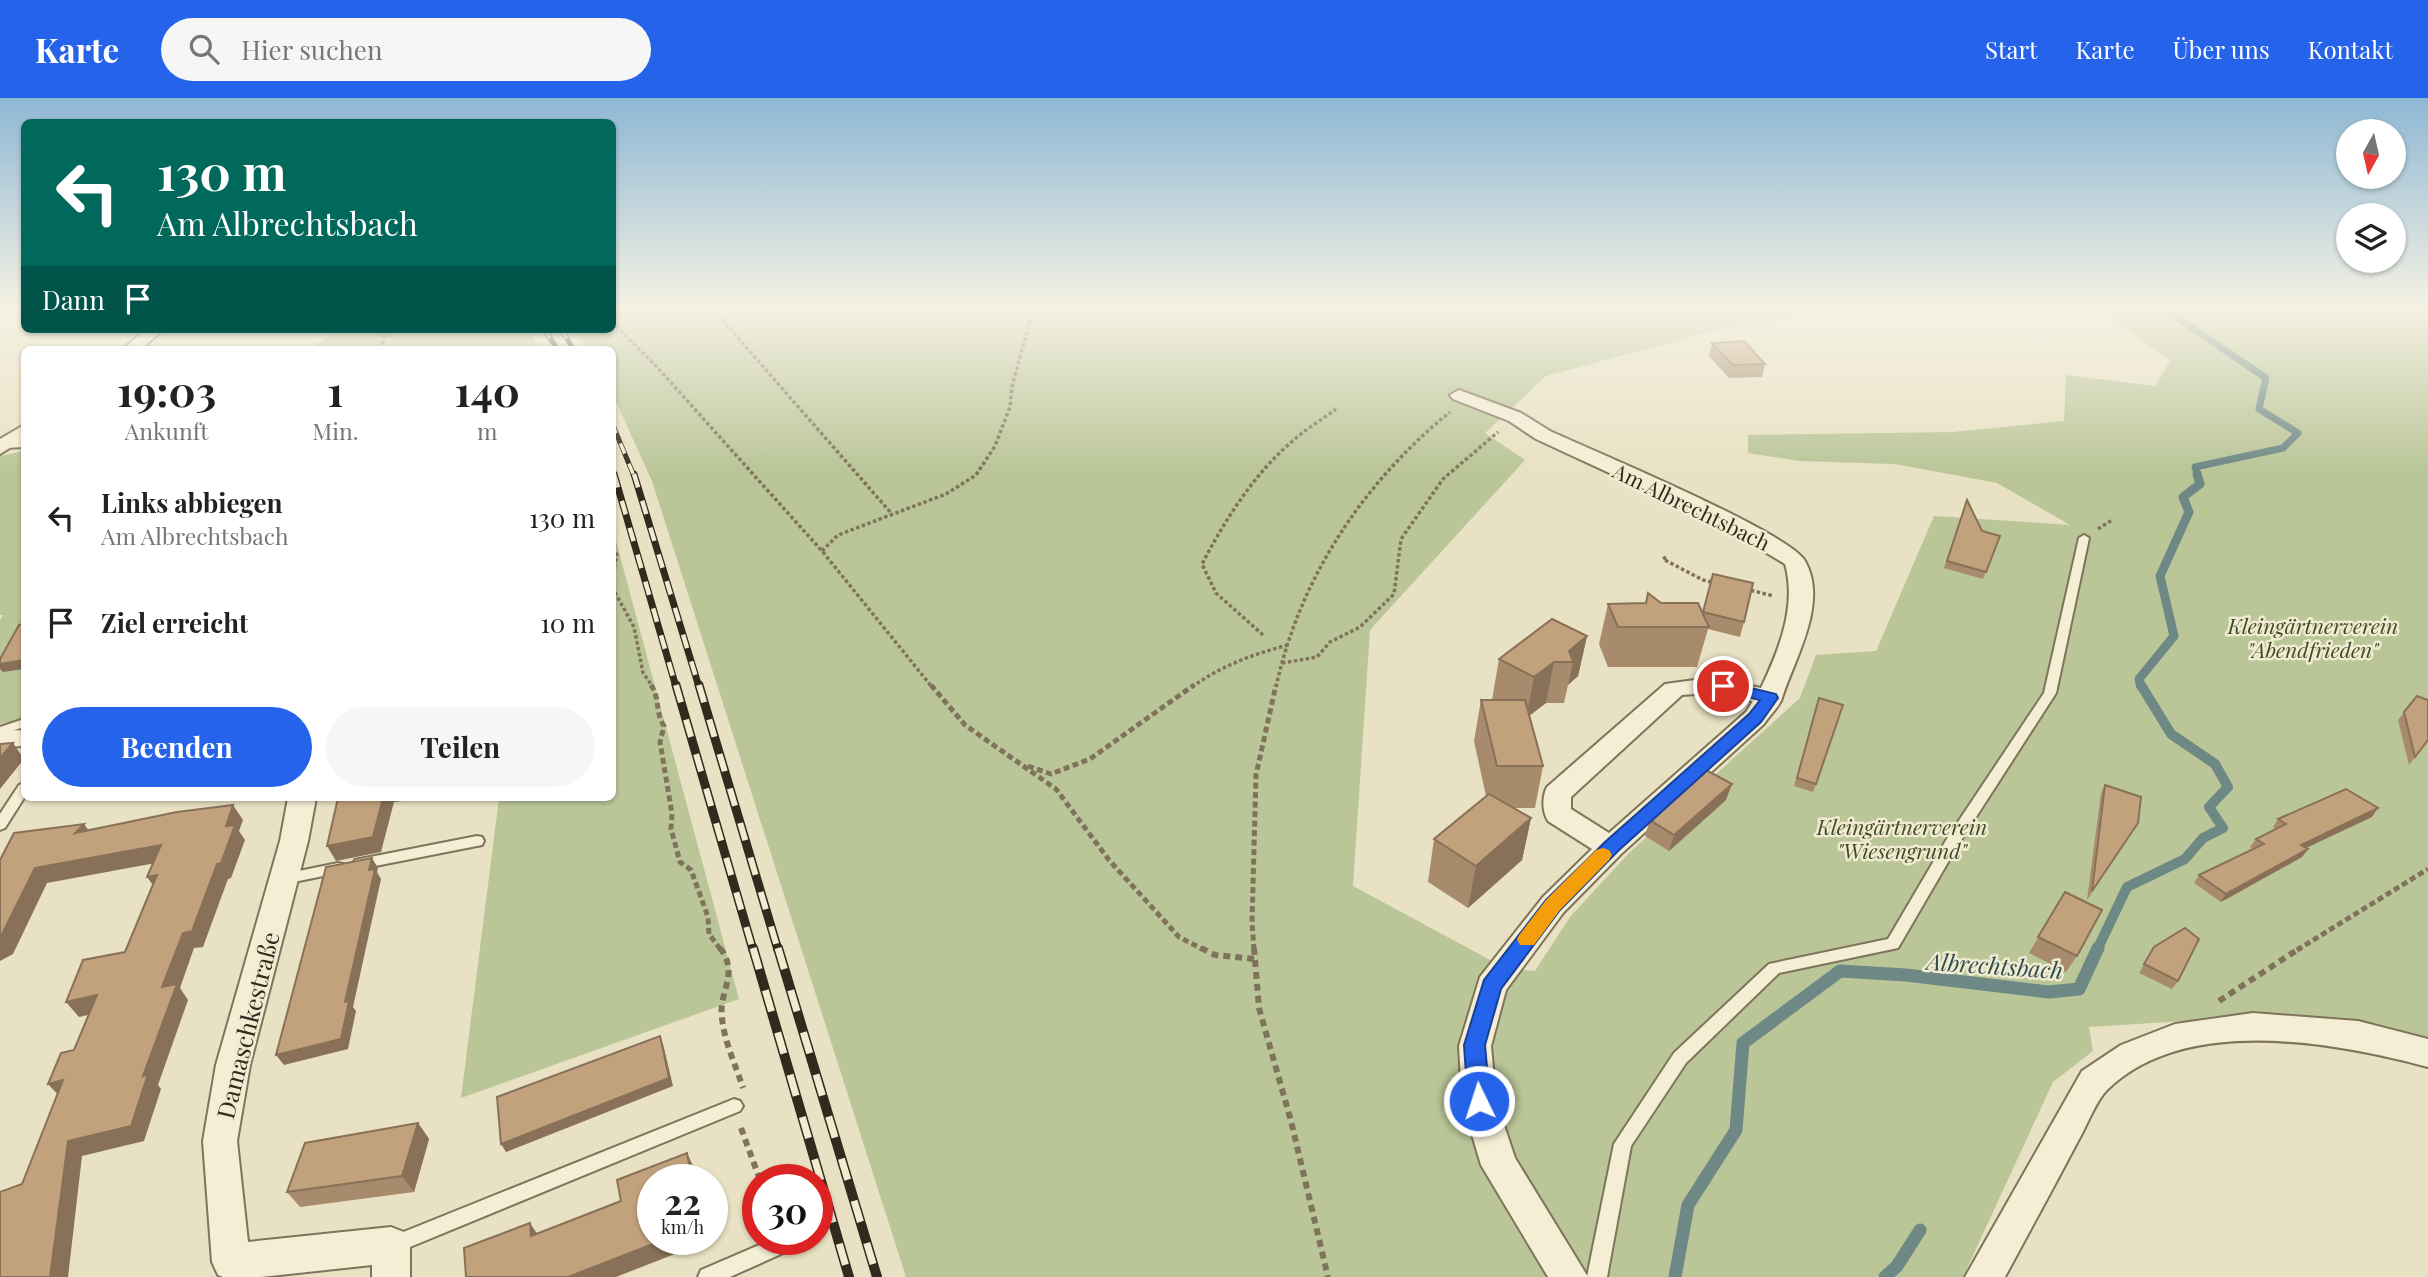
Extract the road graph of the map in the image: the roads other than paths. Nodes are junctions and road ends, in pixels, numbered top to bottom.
1 (1463, 397) road end
2 (2084, 538) dead end
3 (1770, 698) junction
4 (21, 724) edge
5 (0, 731) edge
6 (21, 738) edge
7 (0, 739) edge
8 (21, 793) edge
9 (302, 801) edge
10 (0, 825) edge
11 (477, 841) dead end
12 (1611, 847) junction
13 (284, 879) junction
14 (2428, 1053) edge
15 (734, 1106) road end
16 (758, 1255) edge
17 (391, 1261) edge
18 (708, 1277) edge
19 (1569, 1277) edge
20 (1597, 1277) edge
21 (1984, 1277) edge

1 - 3 street, Am Albrechtsbach
2 - 20 lane
3 - 12 street, Am Albrechtsbach
3 - 12 street
4 - 5 lane
6 - 7 street
8 - 10 lane
9 - 13 street, Damaschkestraße
11 - 13 lane
12 - 19 street, Am Albrechtsbach
13 - 17 street, Damaschkestraße
14 - 21 street
15 - 17 lane, Damaschkestraße
16 - 18 lane

